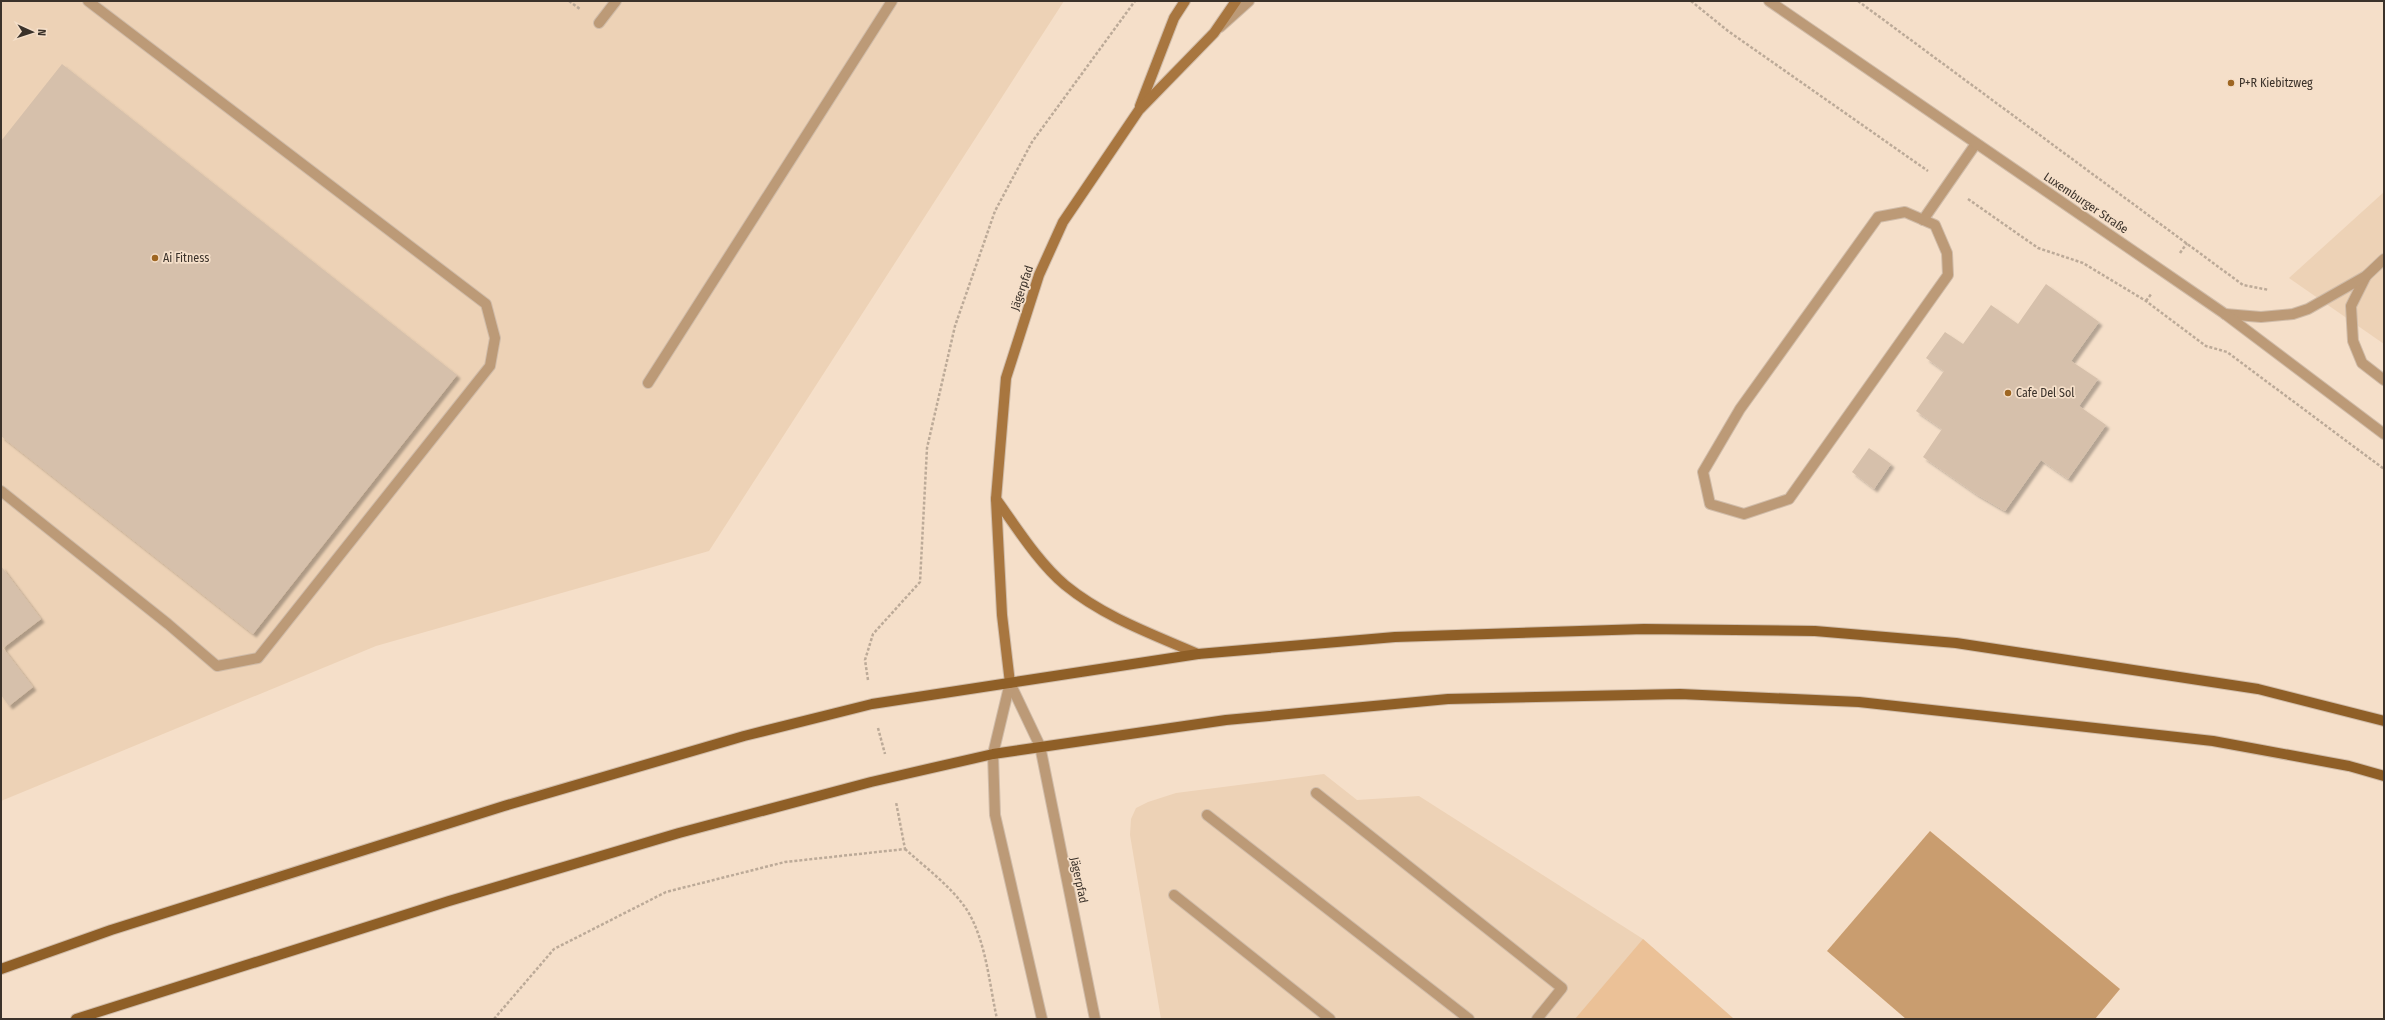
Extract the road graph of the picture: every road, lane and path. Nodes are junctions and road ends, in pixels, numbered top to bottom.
1 (88, 1) edge
2 (616, 1) edge
3 (892, 1) edge
4 (1135, 1) edge
5 (1185, 1) edge
6 (1236, 1) edge
7 (1250, 1) edge
8 (1691, 1) edge
9 (1769, 1) edge
10 (1858, 1) edge
11 (598, 24) dead end
12 (1214, 33) junction
13 (1139, 110) junction
14 (1975, 145) junction
15 (1948, 185) junction
16 (1923, 220) junction
17 (2384, 258) edge
18 (2366, 276) junction
19 (2273, 291) dead end
20 (2225, 314) junction
21 (2384, 380) edge
22 (648, 382) dead end
23 (2384, 434) edge
24 (2384, 469) edge
25 (1, 491) edge
26 (996, 499) junction
27 (1198, 654) junction
28 (1010, 683) junction
29 (872, 704) junction
30 (2384, 721) edge
31 (1040, 746) junction
32 (993, 754) junction
33 (2384, 776) edge
34 (891, 778) junction
35 (1316, 793) dead end
36 (1207, 815) dead end
37 (905, 849) junction
38 (1174, 895) dead end
39 (1, 969) edge
40 (76, 1019) edge
41 (494, 1019) edge
42 (997, 1019) edge
43 (1042, 1019) edge
44 (1095, 1019) edge
45 (1330, 1019) edge
46 (1469, 1019) edge
47 (1537, 1019) edge

1 - 25 street
2 - 11 street
3 - 22 street
4 - 29 path
5 - 13 street
6 - 12 street
7 - 12 street
8 - 15 path
9 - 14 street, Luxemburger Straße
10 - 19 path
12 - 13 street
13 - 26 street, Jägerpfad
14 - 15 street
14 - 20 street, Luxemburger Straße
15 - 16 street
15 - 24 path
16 - 16 street
17 - 18 street
18 - 20 street
18 - 21 street
20 - 23 street, Luxemburger Straße
26 - 27 street
26 - 28 street, Jägerpfad
27 - 28 main road
27 - 30 main road
28 - 29 main road
28 - 31 street, Jägerpfad
28 - 32 street
29 - 34 path
29 - 39 main road
31 - 32 main road
31 - 33 main road
31 - 44 street, Jägerpfad
32 - 34 main road
32 - 43 street
34 - 37 path
34 - 40 main road
35 - 47 street
36 - 46 street
37 - 41 path
37 - 42 path
38 - 45 street

